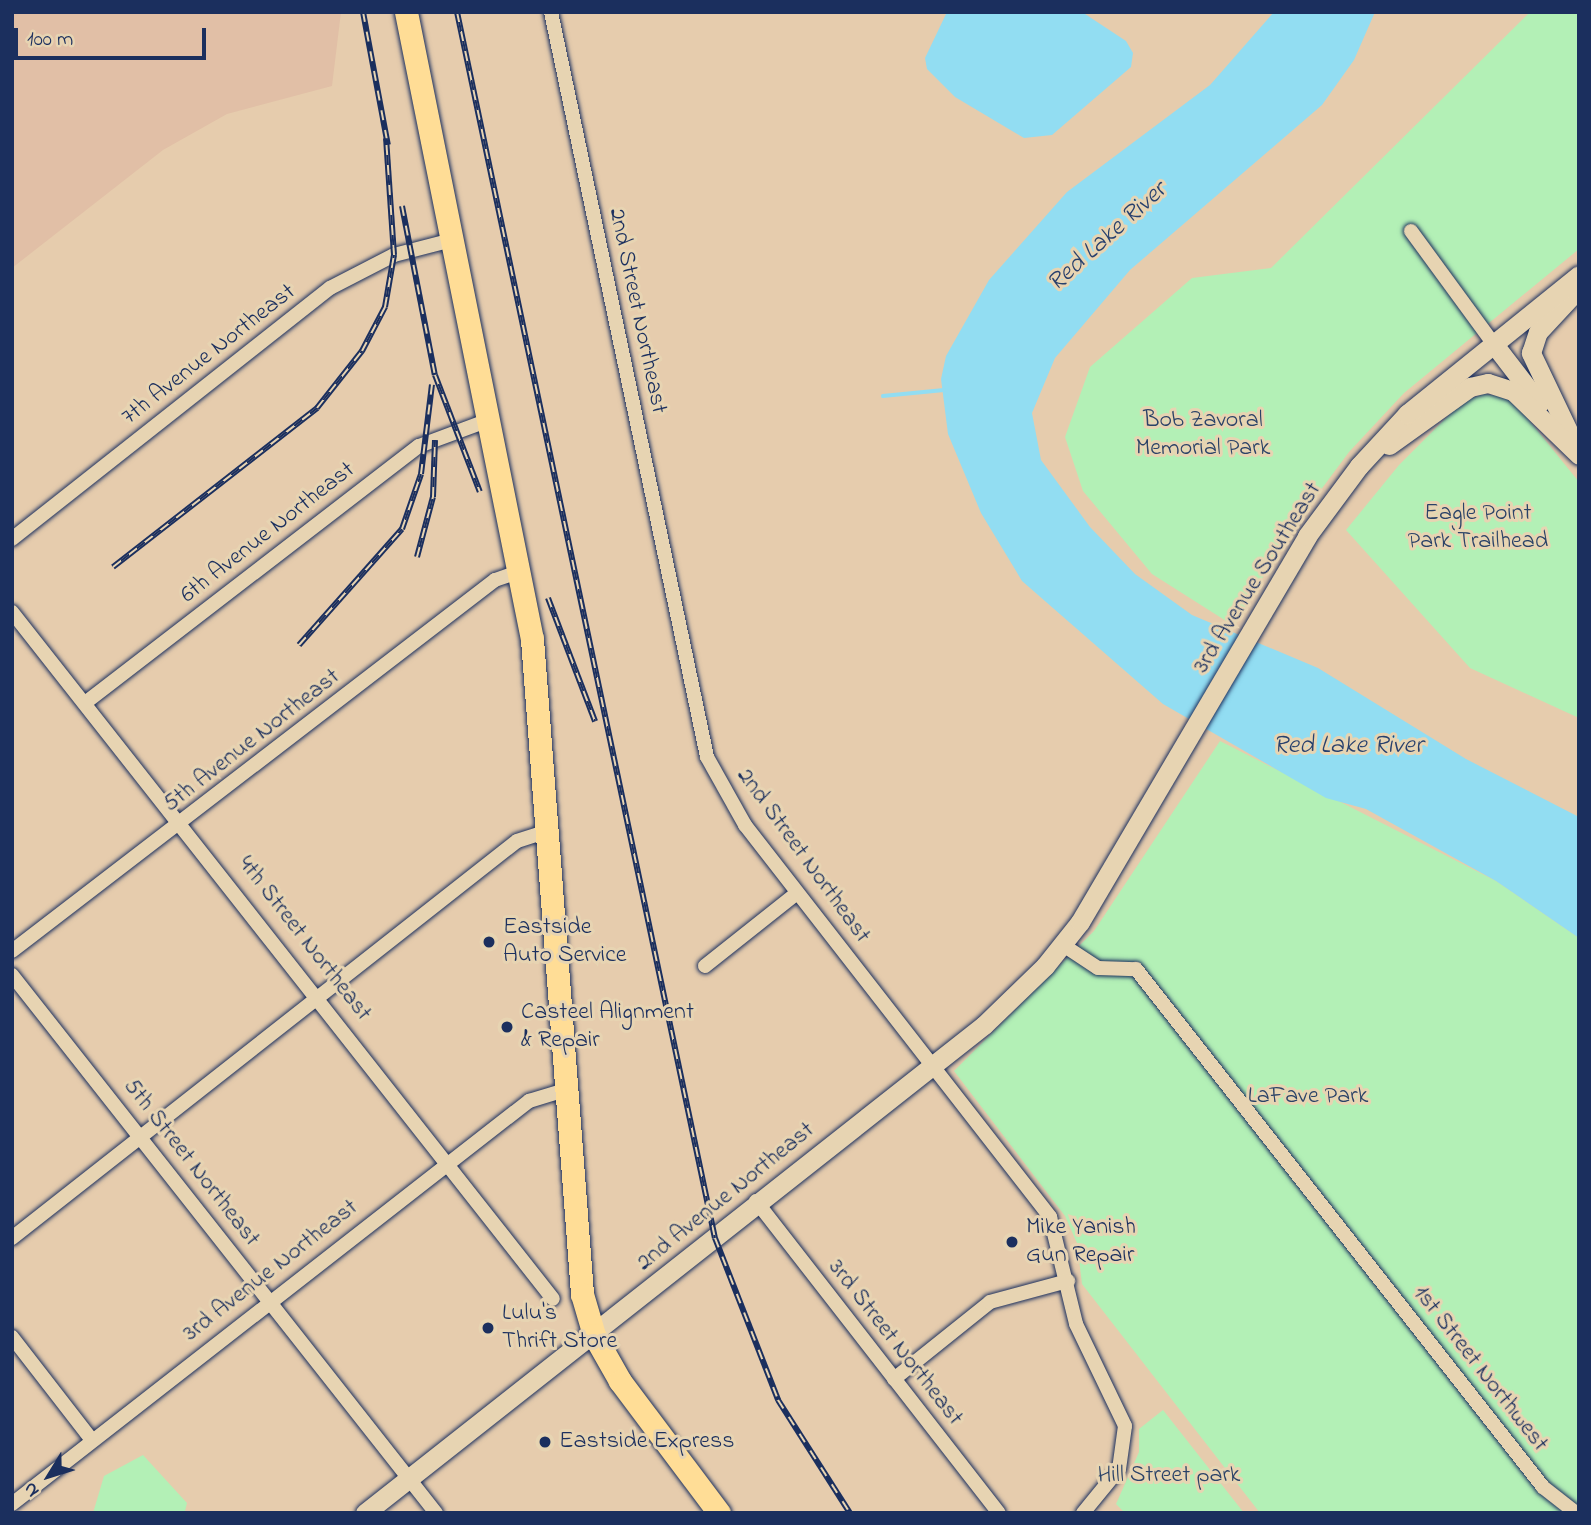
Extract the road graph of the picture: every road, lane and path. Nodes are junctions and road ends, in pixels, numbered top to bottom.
1 (406, 12) edge
2 (551, 12) edge
3 (1411, 231) dead end
4 (452, 240) junction
5 (1579, 275) edge
6 (1579, 288) edge
7 (1493, 343) junction
8 (1412, 419) junction
9 (489, 420) junction
10 (1579, 453) edge
11 (12, 539) edge
12 (521, 570) junction
13 (12, 612) edge
14 (85, 703) junction
15 (181, 826) junction
16 (548, 831) junction
17 (797, 893) junction
18 (1094, 895) joint
19 (1063, 945) junction
20 (12, 951) edge
21 (705, 966) dead end
22 (12, 975) edge
23 (316, 996) junction
24 (933, 1065) junction
25 (566, 1090) junction
26 (140, 1136) junction
27 (447, 1165) junction
28 (756, 1200) junction
29 (12, 1238) edge
30 (1068, 1281) junction
31 (553, 1299) dead end
32 (270, 1300) junction
33 (594, 1335) junction
34 (12, 1337) edge
35 (894, 1379) junction
36 (92, 1440) junction
37 (409, 1478) junction
38 (12, 1504) edge
39 (365, 1513) edge
40 (436, 1513) edge
41 (719, 1513) edge
42 (999, 1513) edge
43 (1083, 1513) edge
44 (1576, 1513) edge

1 - 4 main road
2 - 17 street, 2nd Street Northeast
3 - 7 street
4 - 9 main road
4 - 11 street, 7th Avenue Northeast
5 - 7 street, 3rd Avenue Southeast
6 - 10 street
7 - 8 street, 3rd Avenue Southeast
7 - 10 street
8 - 10 street
8 - 18 street, 3rd Avenue Southeast
9 - 12 main road
9 - 14 street, 6th Avenue Northeast
12 - 15 street, 5th Avenue Northeast
12 - 16 main road
13 - 14 street, 4th Street Northeast
14 - 15 street, 4th Street Northeast
15 - 20 street, 5th Avenue Northeast
15 - 23 street, 4th Street Northeast
16 - 23 street
16 - 25 main road
17 - 21 street
17 - 24 street, 2nd Street Northeast
18 - 19 street, 2nd Avenue Northeast
19 - 24 street, 2nd Avenue Northeast
19 - 44 street, 1st Street Northwest
22 - 26 street, 5th Street Northeast
23 - 26 street
23 - 27 street, 4th Street Northeast
24 - 28 street, 2nd Avenue Northeast
24 - 30 street, 2nd Street Northeast
25 - 27 street, 3rd Avenue Northeast
25 - 33 main road
26 - 29 street
26 - 32 street, 5th Street Northeast
27 - 31 street, 4th Street Northeast
27 - 32 street, 3rd Avenue Northeast
28 - 33 street, 2nd Avenue Northeast
28 - 35 street, 3rd Street Northeast
30 - 35 street
30 - 43 street, 2nd Street Northeast
32 - 36 street, 3rd Avenue Northeast
32 - 37 street, 5th Street Northeast
33 - 37 street, 2nd Avenue Northeast
33 - 41 main road
34 - 36 street
35 - 42 street, 3rd Street Northeast
36 - 38 street, 3rd Avenue Northeast
37 - 39 street, 2nd Avenue Northeast
37 - 40 street, 5th Street Northeast

